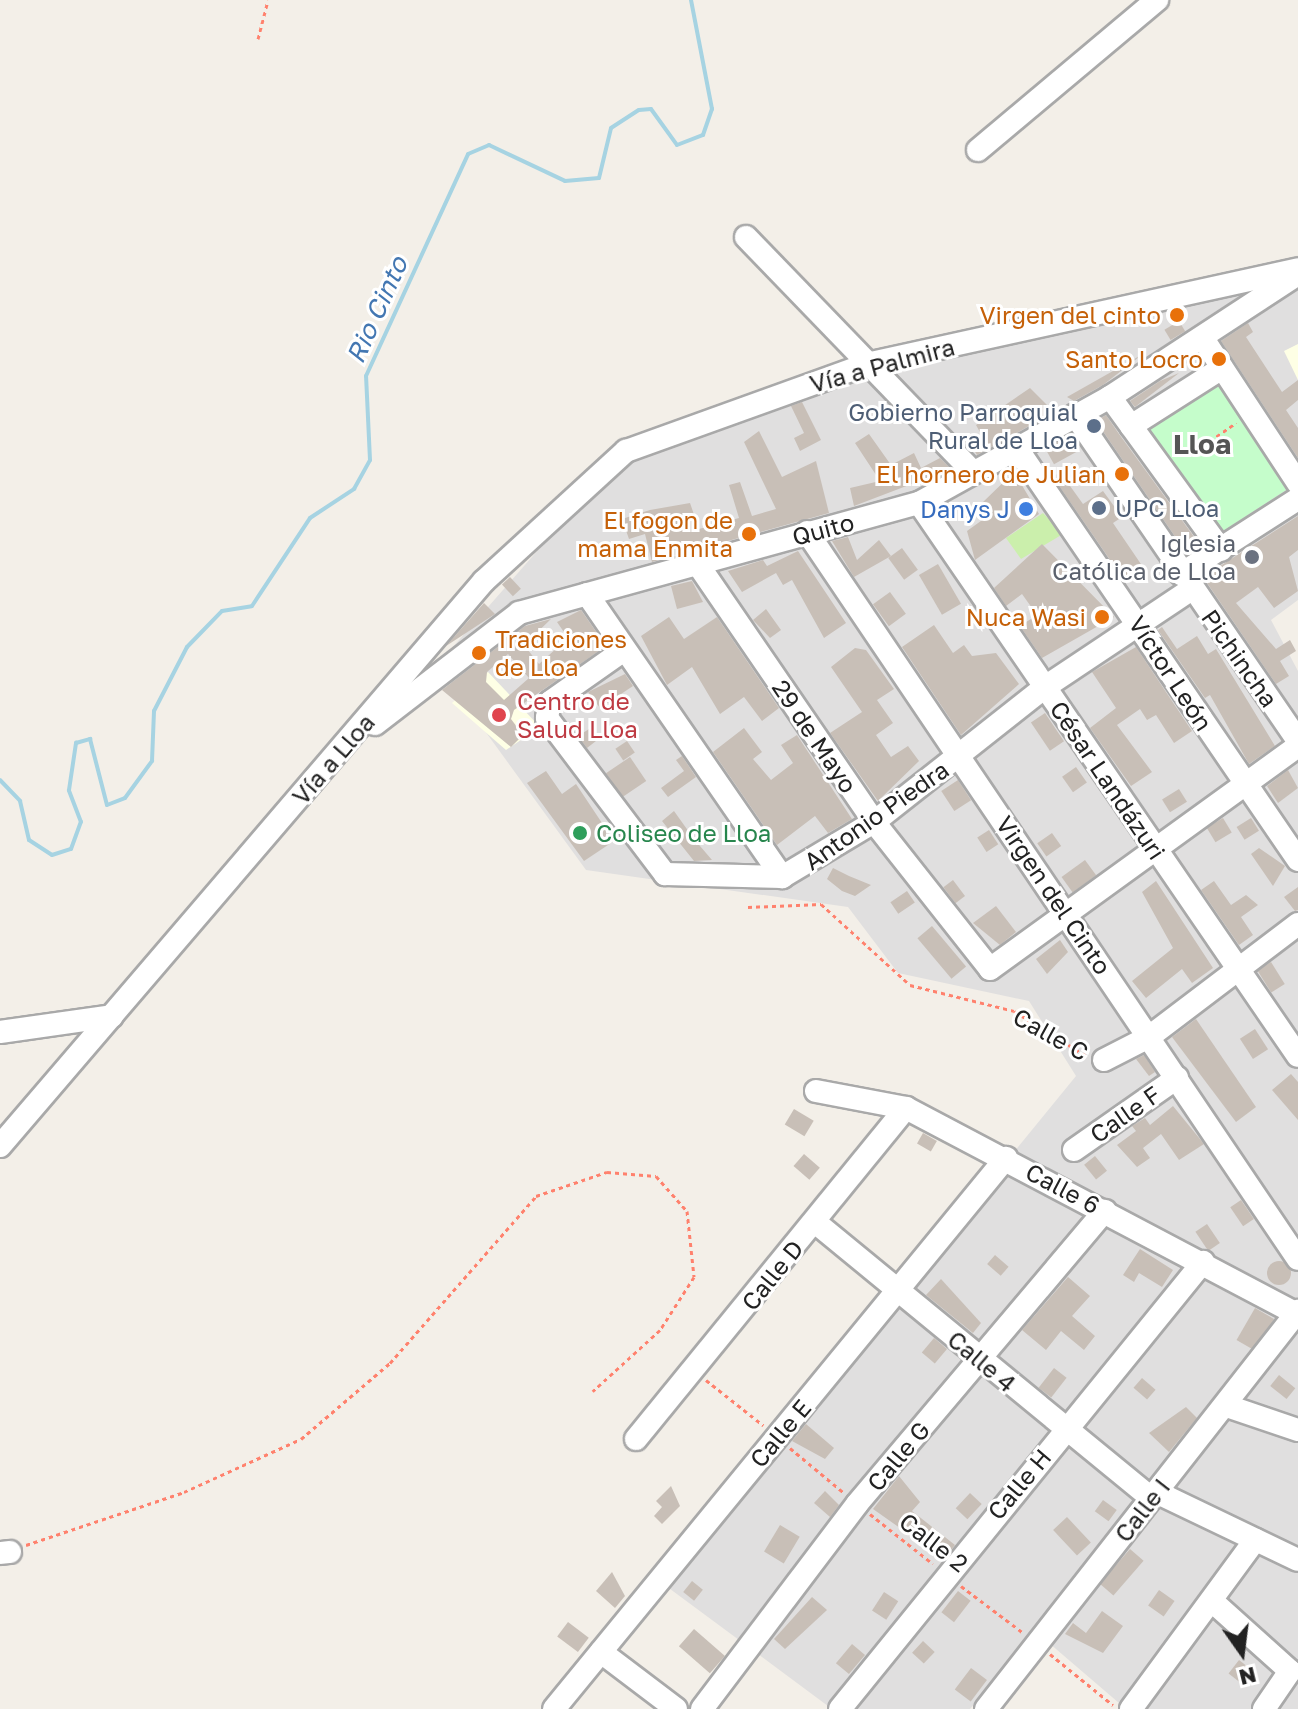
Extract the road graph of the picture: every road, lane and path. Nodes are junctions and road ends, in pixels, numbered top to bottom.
1 (268, 0) edge
2 (1157, 0) edge
3 (258, 39) dead end
4 (978, 150) dead end
5 (746, 237) dead end
6 (1298, 272) edge
7 (1204, 340) junction
8 (867, 364) junction
9 (1222, 368) junction
10 (1110, 397) junction
11 (1252, 411) junction
12 (1075, 415) junction
13 (704, 419) joint
14 (1131, 426) junction
15 (1210, 441) dead end
16 (1016, 447) junction
17 (971, 470) junction
18 (1298, 483) edge
19 (1298, 499) edge
20 (919, 503) junction
21 (807, 532) junction
22 (1221, 550) junction
23 (699, 566) junction
24 (1186, 582) junction
25 (587, 594) junction
26 (1138, 622) junction
27 (624, 650) junction
28 (1045, 687) junction
29 (1298, 744) edge
30 (340, 751) junction
31 (961, 756) junction
32 (1243, 784) junction
33 (874, 822) junction
34 (1153, 844) junction
35 (1298, 860) edge
36 (782, 877) junction
37 (748, 907) dead end
38 (1064, 911) junction
39 (1298, 924) edge
40 (1234, 967) junction
41 (112, 1016) junction
42 (0, 1032) edge
43 (1149, 1037) junction
44 (1298, 1056) edge
45 (1104, 1060) joint
46 (1177, 1078) junction
47 (816, 1091) dead end
48 (906, 1108) junction
49 (1, 1146) edge
50 (1074, 1150) dead end
51 (1006, 1158) junction
52 (1105, 1211) junction
53 (815, 1222) junction
54 (1298, 1259) edge
55 (1203, 1262) junction
56 (898, 1291) junction
57 (1297, 1313) edge
58 (979, 1360) junction
59 (694, 1370) junction
60 (593, 1391) dead end
61 (1227, 1406) junction
62 (1065, 1428) junction
63 (1298, 1430) edge
64 (777, 1437) junction
65 (636, 1439) dead end
66 (1153, 1495) junction
67 (857, 1504) junction
68 (1255, 1540) junction
69 (5, 1552) edge
70 (1298, 1560) edge
71 (945, 1574) junction
72 (1212, 1601) junction
73 (1038, 1644) junction
74 (601, 1652) junction
75 (554, 1709) edge
76 (676, 1709) edge
77 (702, 1709) edge
78 (840, 1709) edge
79 (986, 1709) edge
80 (1118, 1709) edge
81 (1131, 1709) edge
82 (1264, 1709) edge

1 - 3 path
2 - 4 street
5 - 8 street
6 - 7 street, Quito
6 - 8 street, Vía a Palmira
7 - 9 street
7 - 10 street, Quito
8 - 13 street, Vía a Palmira
8 - 17 street
9 - 11 street
9 - 14 street
10 - 12 street, Quito
10 - 14 street
11 - 15 path
11 - 18 street
12 - 16 street, Quito
12 - 24 street, Pichincha
13 - 30 street, Vía a Lloa
14 - 22 street
16 - 17 street, Quito
16 - 26 street, Víctor León
17 - 20 street, Quito
19 - 22 street, Antonio Piedra
20 - 21 street, Quito
20 - 28 street, César Landázuri
21 - 23 street, Quito
21 - 31 street, Virgen del Cinto
22 - 24 street, Antonio Piedra
23 - 25 street, Quito
23 - 33 street, 29 de Mayo
24 - 26 street, Antonio Piedra
24 - 29 street, Pichincha
25 - 27 street
25 - 30 street, Quito
26 - 28 street, Antonio Piedra
26 - 32 street, Víctor León
27 - 36 street
27 - 36 street, Antonio Piedra
28 - 31 street, Antonio Piedra
28 - 34 street, César Landázuri
29 - 32 street
30 - 41 street, Vía a Lloa
31 - 33 street, Antonio Piedra
31 - 38 street, Virgen del Cinto
32 - 34 street
32 - 35 street, Víctor León
33 - 36 street, Antonio Piedra
33 - 38 street, 29 de Mayo
34 - 38 street
34 - 40 street, César Landázuri
37 - 45 path, Calle C
38 - 43 street, Virgen del Cinto
39 - 40 street, Calle C
40 - 43 street, Calle C
40 - 44 street, César Landázuri
41 - 42 street
41 - 49 street, Vía a Lloa
43 - 45 street, Calle C
43 - 46 street, Virgen del Cinto
46 - 50 street, Calle F
46 - 54 street, Virgen del Cinto
47 - 48 street, Calle 6
48 - 51 street, Calle 6
48 - 53 street, Calle D
51 - 52 street, Calle 6
51 - 56 street, Calle E
52 - 55 street, Calle 6
52 - 58 street, Calle G
53 - 56 street, Calle 4
53 - 59 street, Calle D
55 - 57 street, Calle 6
55 - 62 street, Calle H
56 - 58 street, Calle 4
56 - 64 street, Calle E
57 - 61 street, Calle I
58 - 62 street, Calle 4
58 - 67 street, Calle G
59 - 64 path, Calle 2
59 - 65 street, Calle D
60 - 69 path
61 - 63 street
61 - 66 street, Calle I
62 - 66 street, Calle 4
62 - 71 street, Calle H
64 - 67 path, Calle 2
64 - 74 street, Calle E
66 - 68 street, Calle 4
66 - 73 street, Calle I
67 - 71 path, Calle 2
67 - 77 street, Calle G
68 - 70 street, Calle 4
68 - 72 street
71 - 73 path, Calle 2
71 - 78 street, Calle H
72 - 81 street
72 - 82 street
73 - 79 street, Calle I
73 - 80 path, Calle 2
74 - 75 street, Calle E
74 - 76 street

